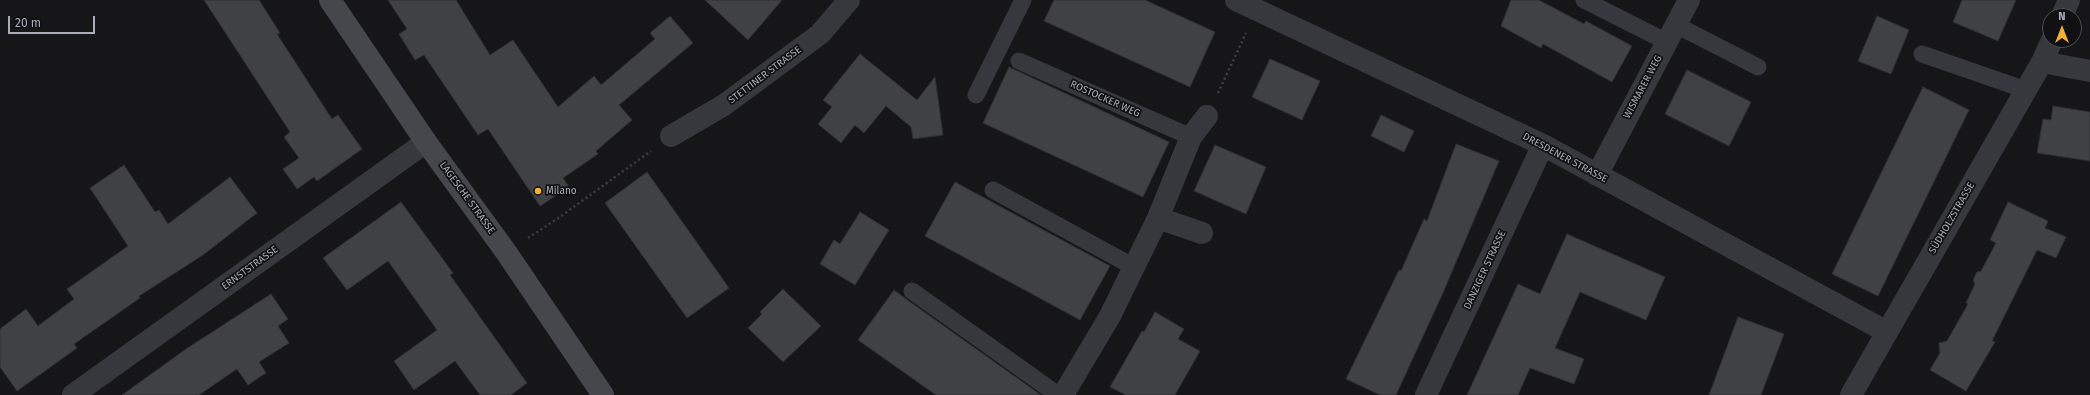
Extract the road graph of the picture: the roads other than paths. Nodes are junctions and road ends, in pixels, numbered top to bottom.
1 (330, 0) edge
2 (848, 0) edge
3 (1023, 0) edge
4 (1584, 0) edge
5 (1689, 0) edge
6 (1245, 4) edge
7 (1671, 33) junction
8 (2048, 48) edge
9 (1922, 54) dead end
10 (1019, 61) dead end
11 (2042, 62) junction
12 (1758, 67) dead end
13 (2090, 71) edge
14 (2026, 90) junction
15 (976, 95) dead end
16 (1207, 116) road end
17 (671, 136) road end
18 (1191, 137) junction
19 (426, 142) junction
20 (1543, 145) junction
21 (1597, 175) junction
22 (993, 190) dead end
23 (1158, 218) junction
24 (1202, 232) dead end
25 (1134, 267) junction
26 (912, 291) dead end
27 (1887, 332) junction
28 (73, 395) edge
29 (603, 395) edge
30 (1058, 395) edge
31 (1063, 395) edge
32 (1426, 395) edge
33 (1851, 395) edge

1 - 19 street, LAGESCHE STRASSE
2 - 17 street, STETTINER STRASSE
3 - 15 lane
4 - 7 lane
5 - 7 street, WISMARER WEG
6 - 20 street, DRESDENER STRASSE
7 - 12 lane
7 - 21 street, WISMARER WEG
8 - 11 street, SÜDHOLZSTRASSE
9 - 14 lane
10 - 18 lane, ROSTOCKER WEG
11 - 13 street
11 - 14 street, SÜDHOLZSTRASSE
14 - 27 street, SÜDHOLZSTRASSE
16 - 18 street
18 - 23 street
19 - 28 street, ERNSTSTRASSE
19 - 29 street, LAGESCHE STRASSE
20 - 21 street, DRESDENER STRASSE
20 - 32 street, DANZIGER STRASSE
21 - 27 street, DRESDENER STRASSE
22 - 25 lane
23 - 24 street
23 - 25 street
25 - 31 street
26 - 30 lane
27 - 33 street, SÜDHOLZSTRASSE

